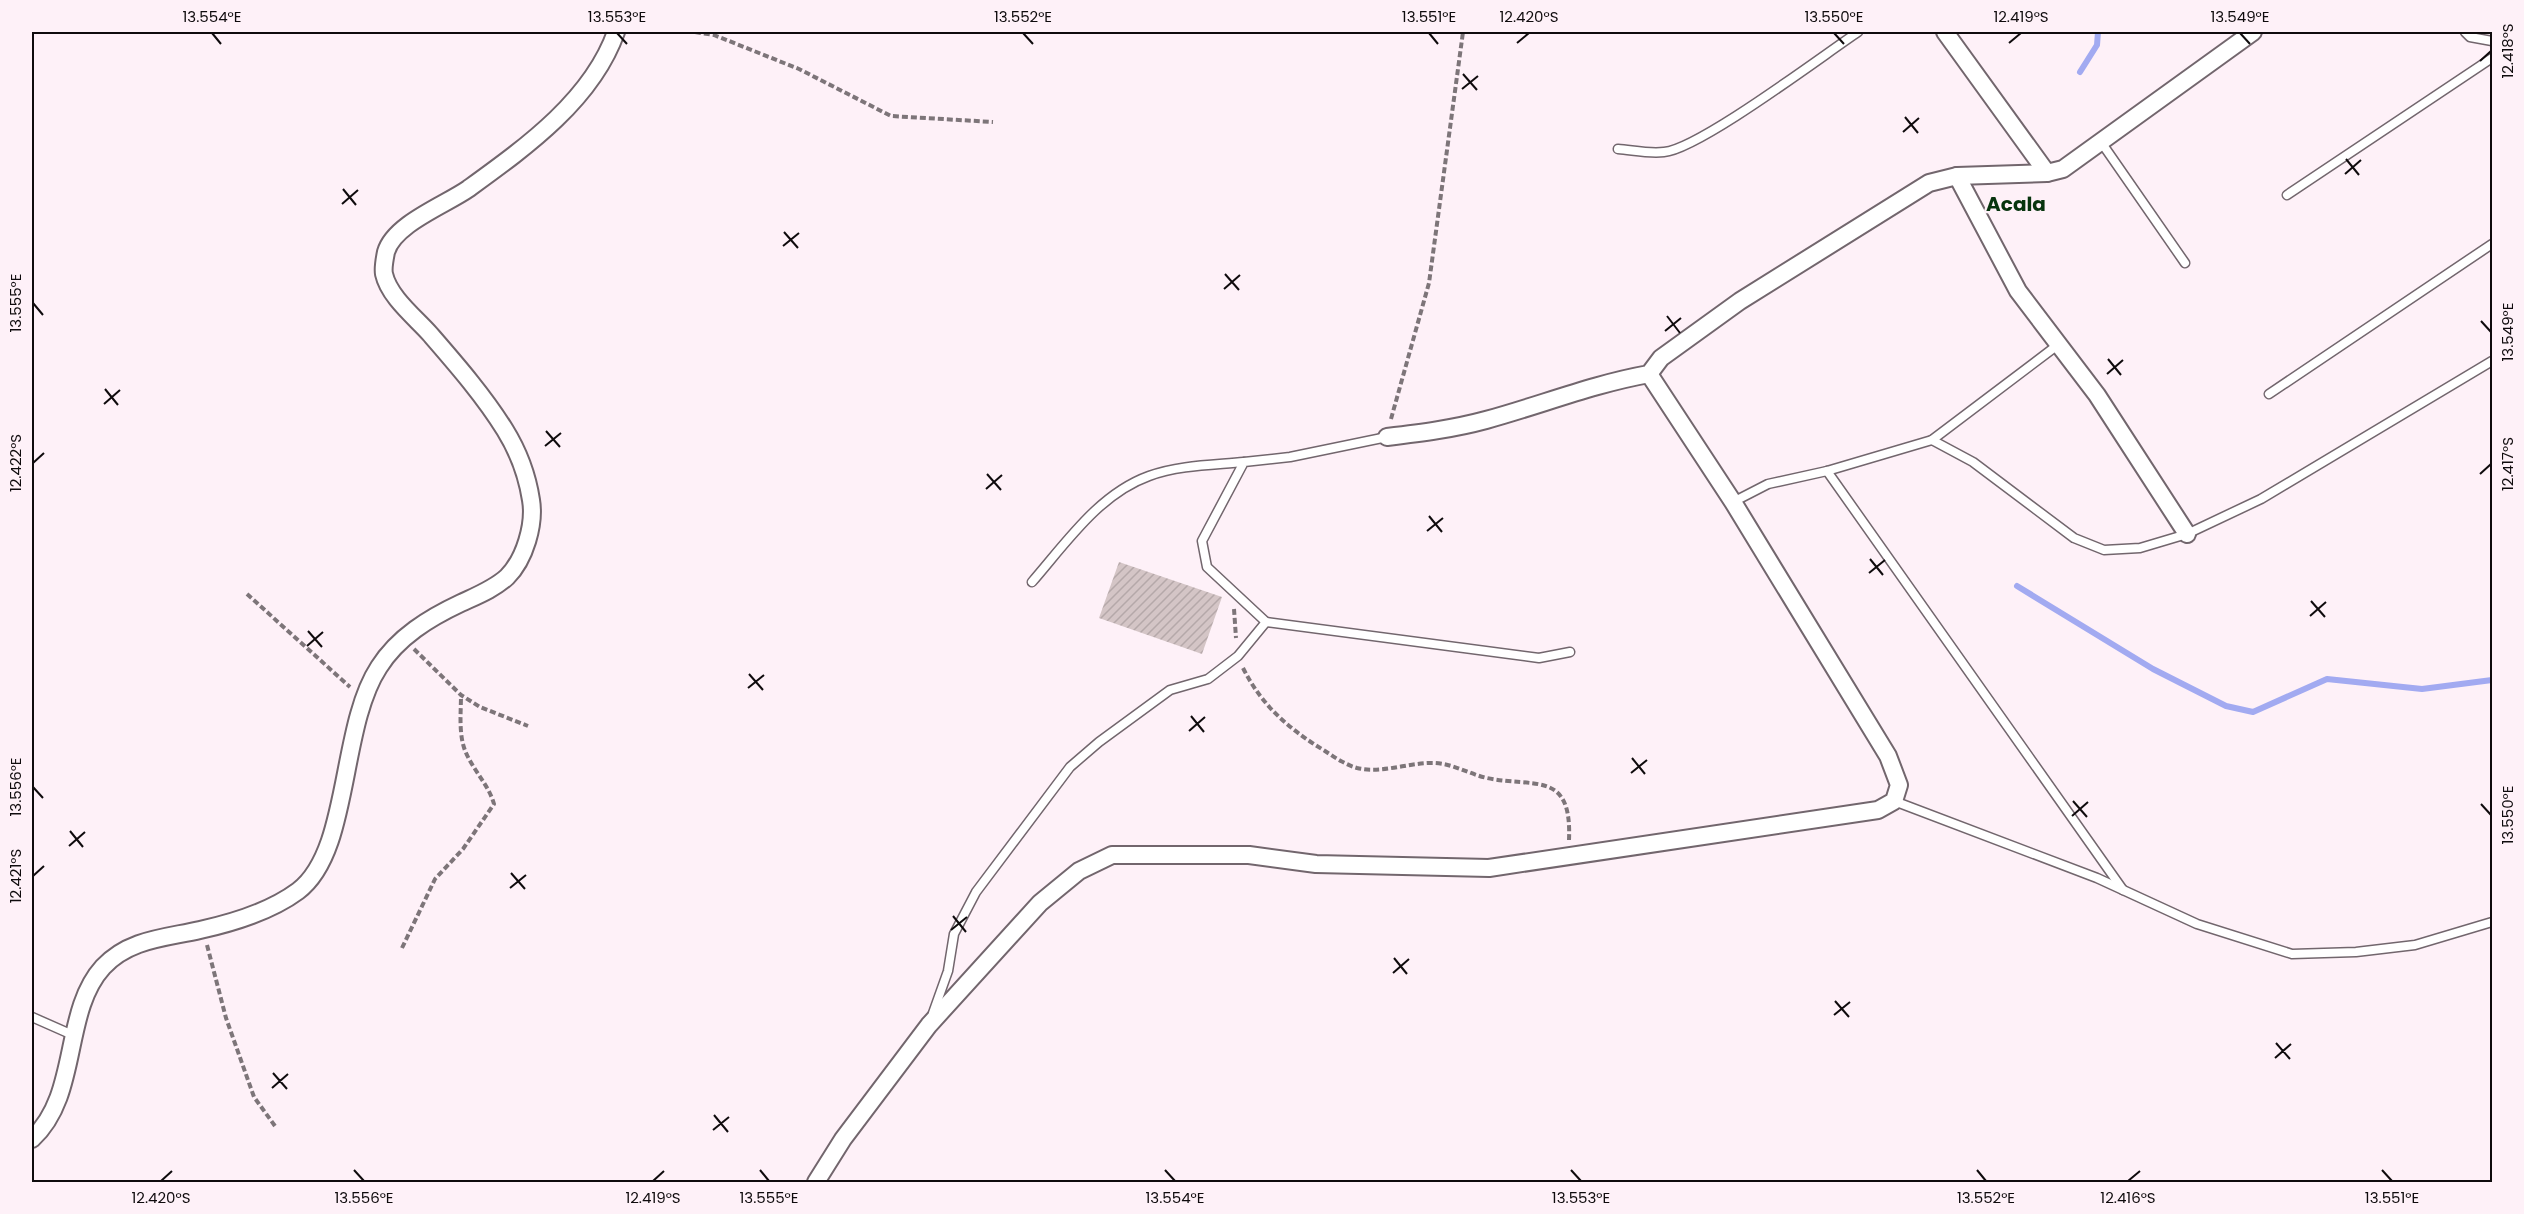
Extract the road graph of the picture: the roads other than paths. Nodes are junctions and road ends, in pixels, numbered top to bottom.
1 (616, 32) edge
2 (1858, 32) edge
3 (1945, 32) edge
4 (2253, 32) edge
5 (2465, 32) edge
6 (2493, 41) edge
7 (2493, 58) edge
8 (2102, 142) junction
9 (1618, 149) dead end
10 (2047, 173) junction
11 (1957, 176) junction
12 (2287, 195) dead end
13 (2493, 244) edge
14 (2185, 263) dead end
15 (2059, 343) junction
16 (2493, 361) edge
17 (1649, 374) junction
18 (2269, 394) dead end
19 (1387, 437) joint
20 (1932, 440) junction
21 (1244, 462) junction
22 (1827, 471) junction
23 (1733, 502) junction
24 (2187, 534) junction
25 (1032, 582) dead end
26 (1266, 622) junction
27 (1570, 652) dead end
28 (1894, 801) junction
29 (2123, 890) junction
30 (2493, 922) edge
31 (32, 1017) edge
32 (929, 1025) junction
33 (75, 1036) junction
34 (32, 1139) edge
35 (816, 1182) edge

1 - 33 street
2 - 9 lane
3 - 10 street
4 - 8 street
5 - 6 lane
7 - 12 lane
8 - 10 street
8 - 14 lane
10 - 11 street
11 - 15 street
11 - 17 street
13 - 18 lane
15 - 20 lane
15 - 24 street
16 - 24 lane
17 - 19 street
17 - 23 street
19 - 21 lane
20 - 22 lane
20 - 24 lane
21 - 25 lane
21 - 26 lane
22 - 23 lane
22 - 29 lane
23 - 28 street
26 - 27 lane
26 - 32 lane
28 - 29 lane
28 - 32 street
29 - 30 lane
31 - 33 lane
32 - 35 street
33 - 34 street

